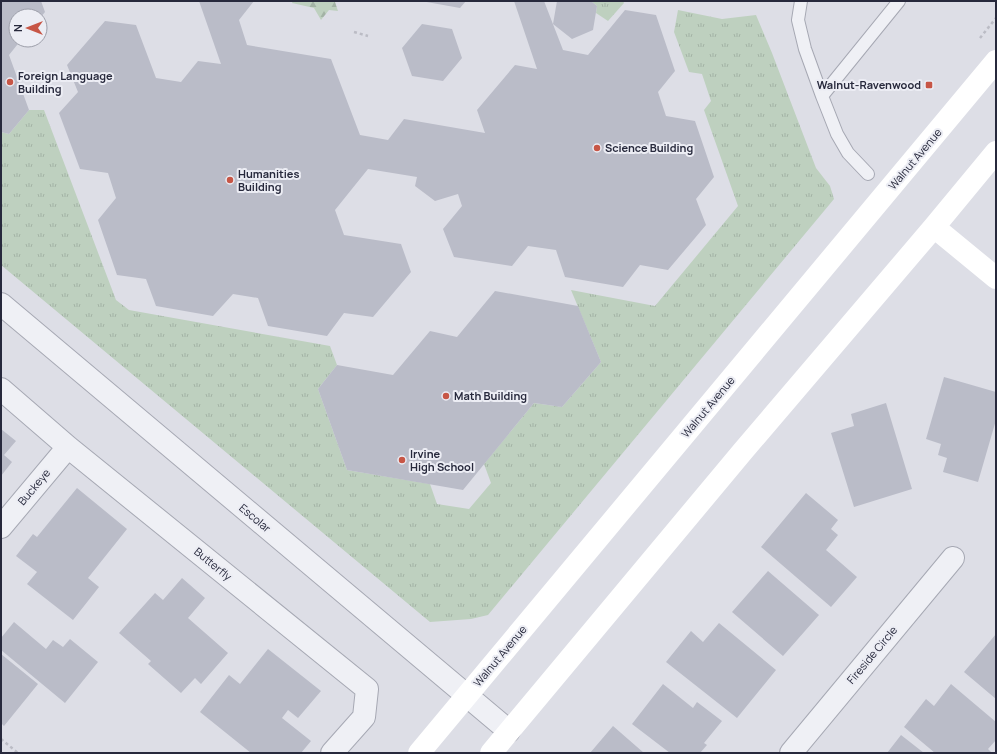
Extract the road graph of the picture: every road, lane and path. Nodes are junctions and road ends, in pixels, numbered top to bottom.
1 (801, 1) edge
2 (899, 1) edge
3 (354, 32) dead end
4 (368, 36) dead end
5 (996, 61) edge
6 (822, 96) junction
7 (996, 152) edge
8 (868, 174) dead end
9 (934, 227) junction
10 (996, 278) edge
11 (1, 304) edge
12 (1, 389) edge
13 (68, 446) junction
14 (1, 527) edge
15 (953, 558) dead end
16 (467, 695) junction
17 (509, 731) junction
18 (1, 739) edge
19 (18, 753) edge
20 (332, 753) edge
21 (419, 753) edge
22 (491, 753) edge
23 (791, 753) edge

1 - 6 lane
2 - 6 lane
3 - 4 path
5 - 16 main road, Walnut Avenue
6 - 8 lane
7 - 9 main road
9 - 10 main road
9 - 17 main road
11 - 16 street, Escolar
12 - 13 street, Butterfly
13 - 14 street, Buckeye
13 - 20 street, Butterfly
15 - 23 street, Fireside Circle
16 - 17 street, Escolar
16 - 21 main road, Walnut Avenue
17 - 22 main road
18 - 19 path

